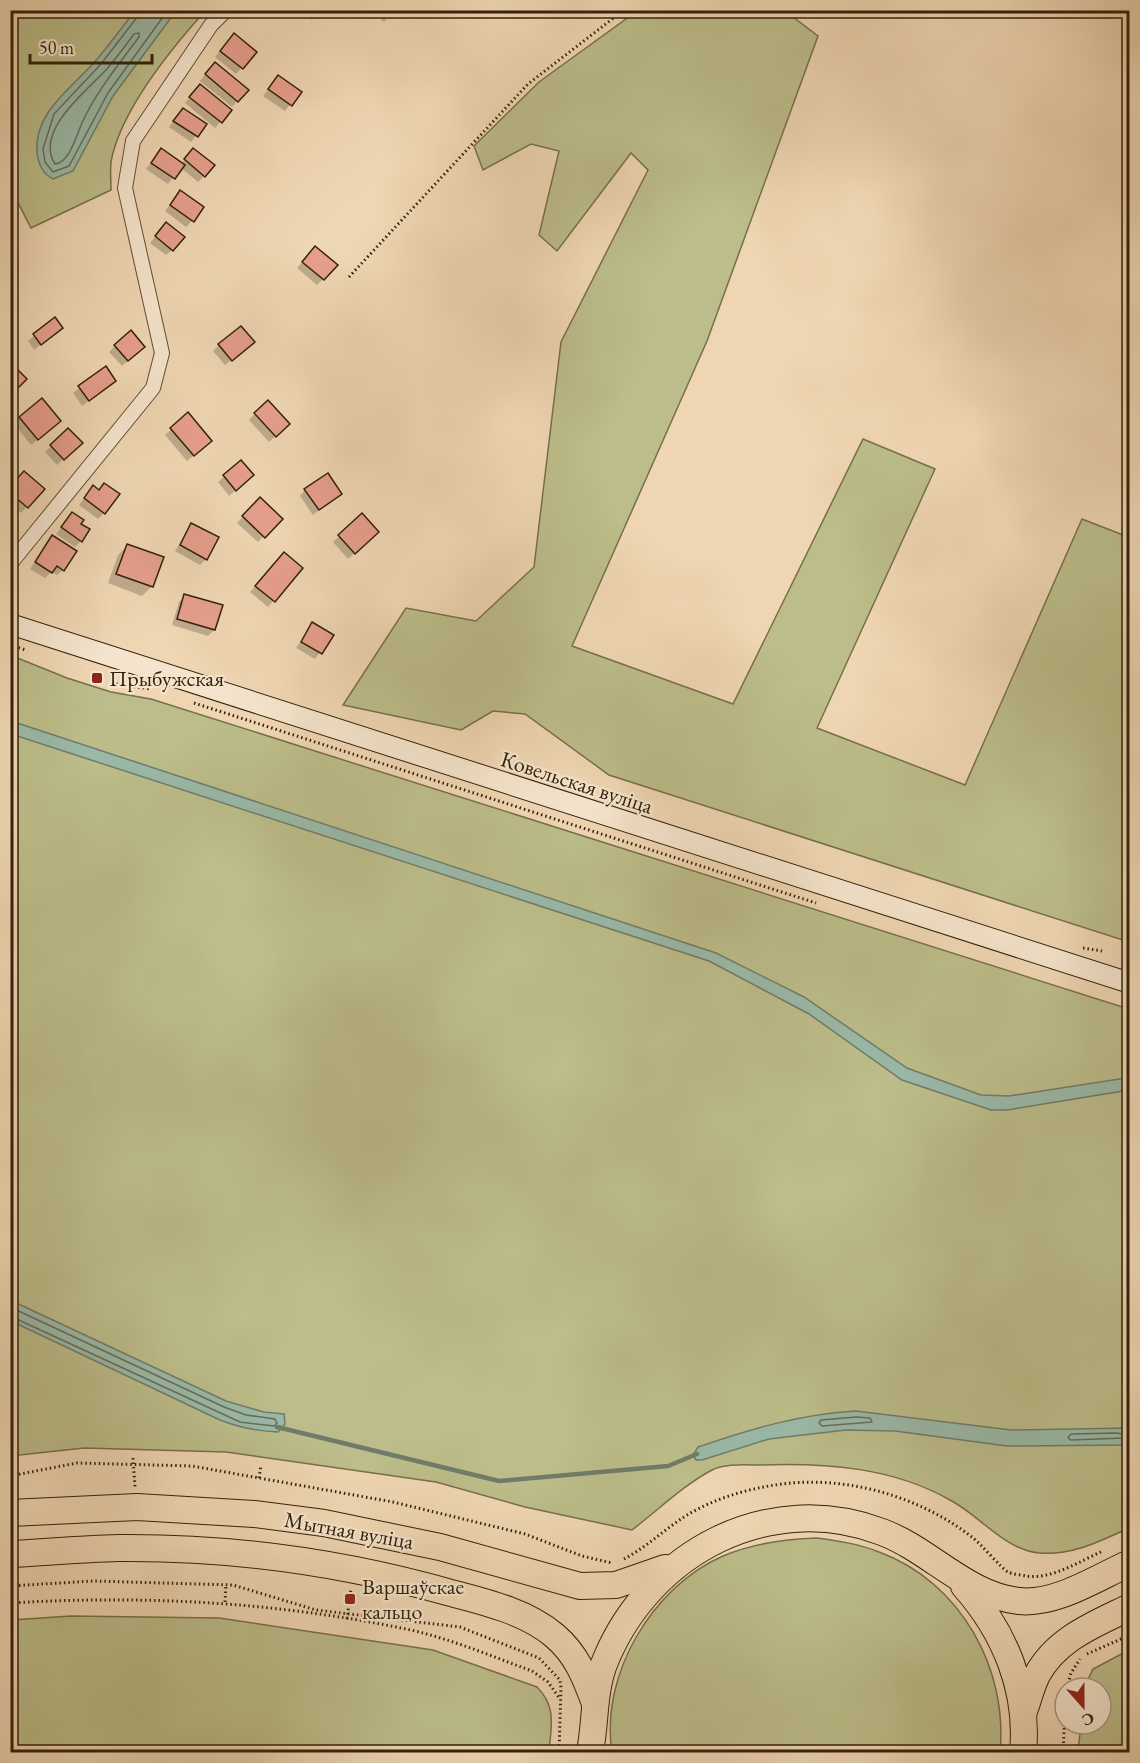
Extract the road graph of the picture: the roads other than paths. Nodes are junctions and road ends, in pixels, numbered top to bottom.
1 (226, 10) edge
2 (10, 564) edge
3 (10, 624) edge
4 (1130, 983) edge
5 (10, 1513) edge
6 (10, 1554) edge
7 (679, 1562) junction
8 (1130, 1563) edge
9 (956, 1577) junction
10 (1130, 1607) edge
11 (594, 1701) junction
12 (1023, 1714) junction
13 (592, 1749) edge
14 (1023, 1752) edge

1 - 2 street
3 - 4 main road, Ковельская вуліца
5 - 7 highway, Мытная вуліца
6 - 11 highway, Мытная вуліца
7 - 9 highway
7 - 11 highway
8 - 9 highway
9 - 12 highway
10 - 12 highway
11 - 13 highway
12 - 14 highway

